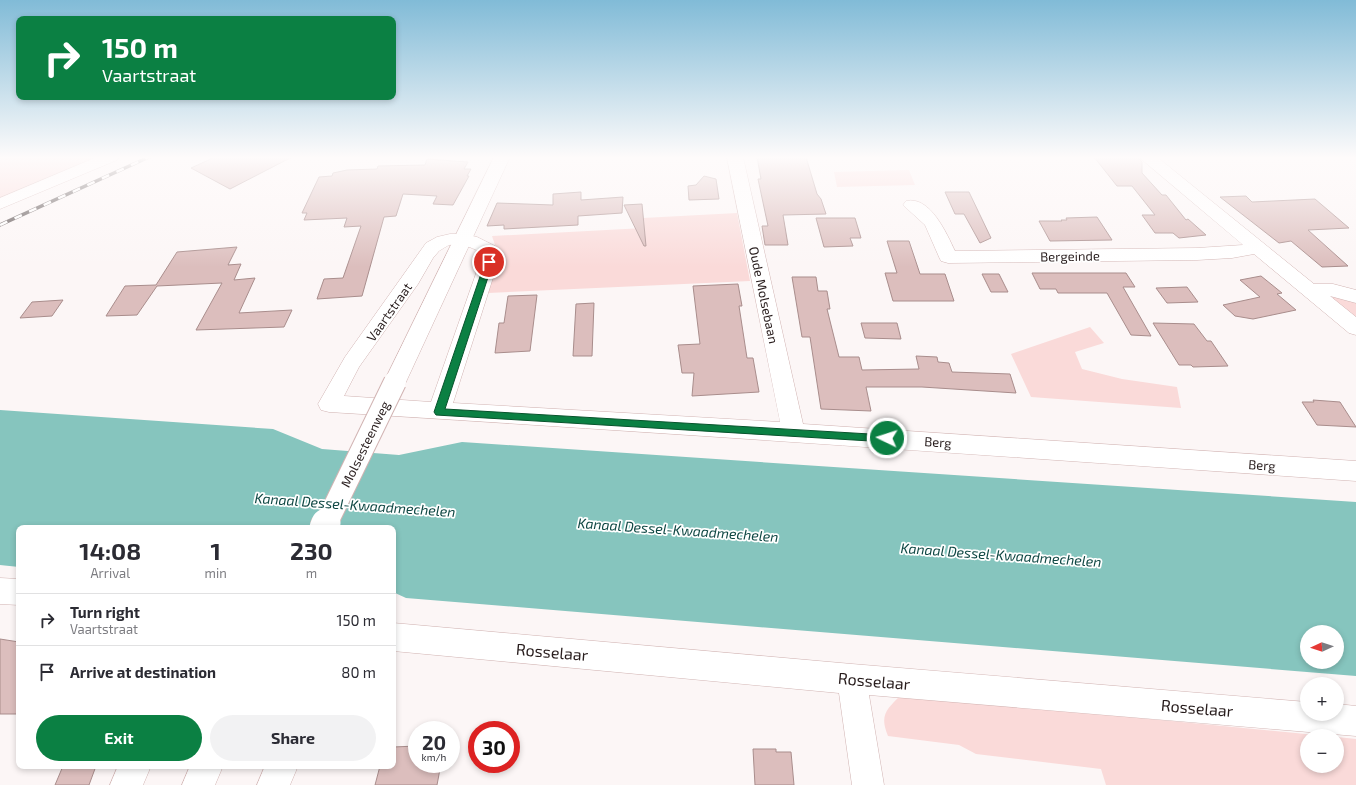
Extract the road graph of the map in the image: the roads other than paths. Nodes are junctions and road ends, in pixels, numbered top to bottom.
1 (24, 194) edge
2 (485, 194) edge
3 (743, 194) edge
4 (1191, 194) edge
5 (0, 204) edge
6 (912, 205) dead end
7 (464, 240) junction
8 (1257, 248) junction
9 (1309, 290) junction
10 (1356, 297) edge
11 (1356, 328) edge
12 (329, 404) joint
13 (439, 412) junction
14 (793, 432) junction
15 (1356, 471) edge
16 (325, 525) edge
17 (0, 591) edge
18 (16, 592) edge
19 (396, 637) edge
20 (852, 679) junction
21 (1356, 722) edge
22 (134, 769) edge
23 (206, 769) edge
24 (281, 769) edge
25 (126, 785) edge
26 (198, 785) edge
27 (273, 785) edge
28 (868, 785) edge

1 - 5 street
2 - 7 street
3 - 14 street, Oude Molsebaan
4 - 8 street
6 - 8 street, Bergeinde
7 - 12 street, Vaartstraat
7 - 13 street, Vaartstraat
7 - 16 street, Molsesteenweg, bridge
8 - 9 street
9 - 10 street
9 - 11 street
12 - 13 street, Berg
13 - 14 street, Berg
14 - 15 street, Berg
17 - 18 street
19 - 20 street, Rosselaar
20 - 21 street, Rosselaar
20 - 28 street
22 - 25 street
23 - 26 street
24 - 27 street

